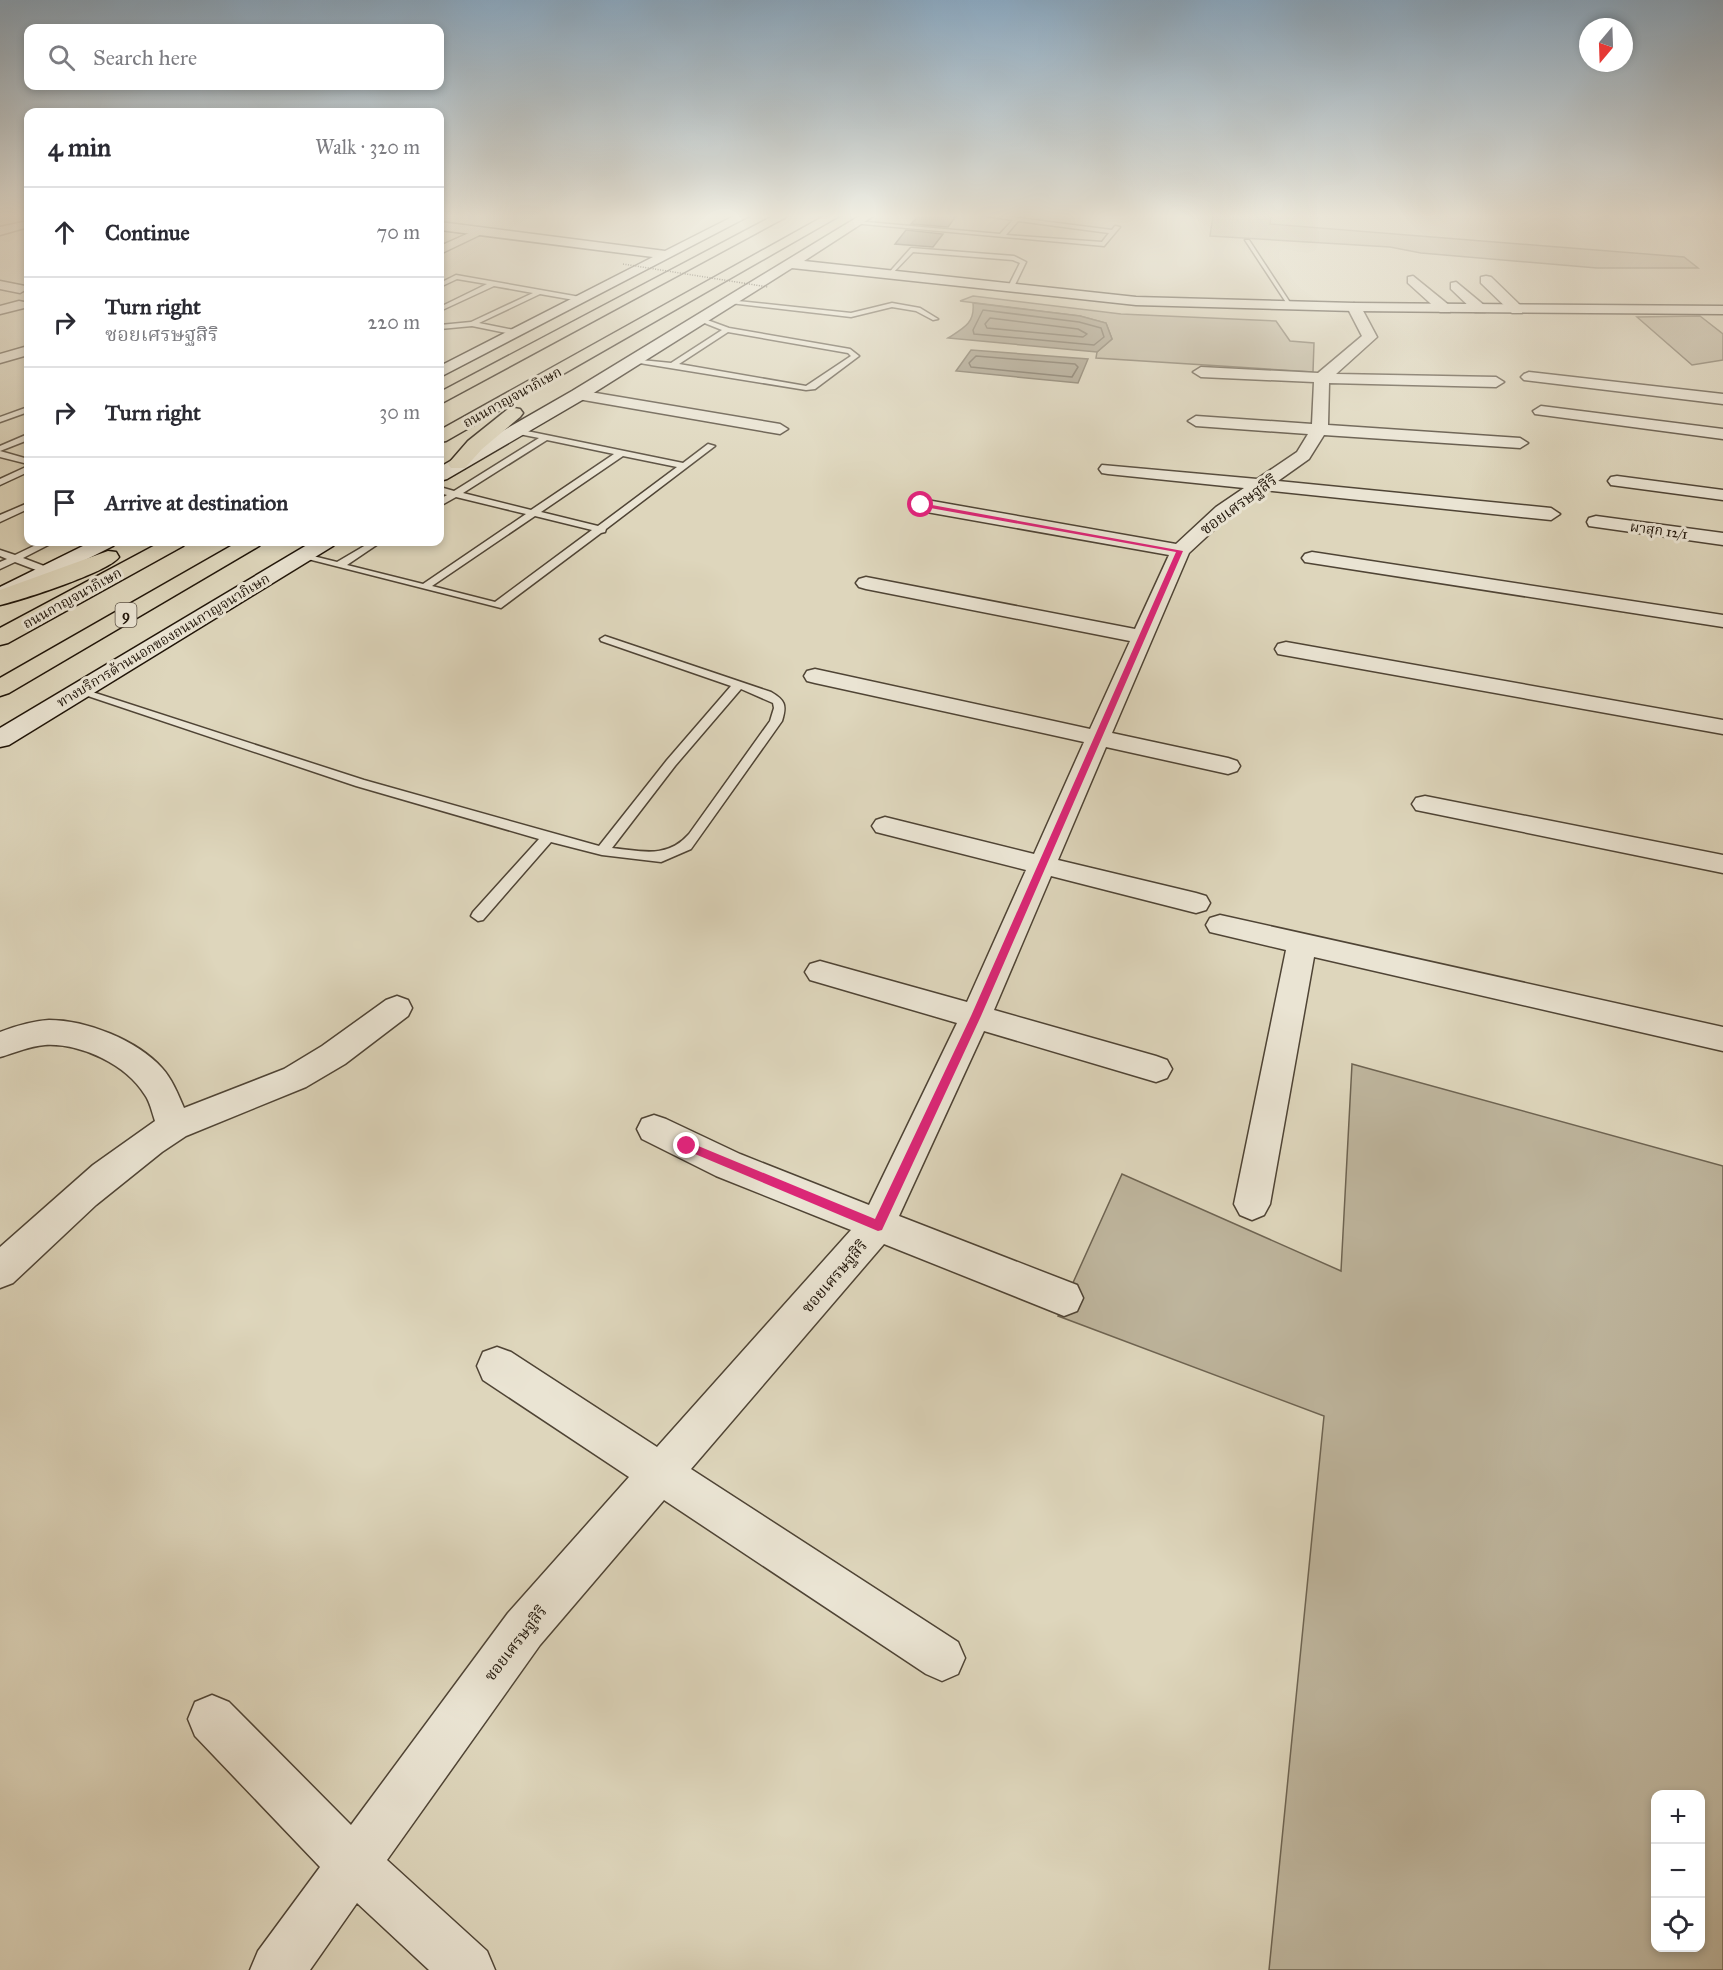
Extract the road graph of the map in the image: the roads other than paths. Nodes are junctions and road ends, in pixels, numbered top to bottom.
1 (508, 307) edge
2 (565, 307) edge
3 (612, 307) edge
4 (672, 307) edge
5 (720, 307) edge
6 (781, 307) edge
7 (877, 307) edge
8 (905, 307) edge
9 (1320, 307) edge
10 (1443, 307) edge
11 (1514, 307) edge
12 (1354, 308) junction
13 (1445, 309) junction
14 (1480, 309) joint
15 (1517, 310) junction
16 (1723, 310) edge
17 (699, 319) junction
18 (935, 319) dead end
19 (472, 324) junction
20 (444, 327) edge
21 (727, 330) junction
22 (516, 333) junction
23 (24, 351) edge
24 (584, 357) junction
25 (0, 358) edge
26 (631, 361) junction
27 (672, 365) junction
28 (444, 370) edge
29 (1201, 372) dead end
30 (1529, 376) dead end
31 (1322, 378) junction
32 (1497, 382) dead end
33 (578, 395) junction
34 (444, 397) edge
35 (1723, 399) edge
36 (24, 411) edge
37 (1541, 411) dead end
38 (0, 420) edge
39 (1196, 421) dead end
40 (1320, 428) junction
41 (780, 429) dead end
42 (517, 431) junction
43 (1723, 434) edge
44 (444, 435) edge
45 (546, 437) junction
46 (24, 439) edge
47 (1520, 443) dead end
48 (711, 446) dead end
49 (0, 449) edge
50 (622, 452) junction
51 (0, 454) edge
52 (24, 461) edge
53 (458, 464) junction
54 (685, 466) junction
55 (1108, 469) dead end
56 (24, 471) edge
57 (444, 473) edge
58 (1617, 481) dead end
59 (0, 482) edge
60 (1265, 484) junction
61 (444, 491) edge
62 (454, 494) junction
63 (1723, 495) edge
64 (444, 500) edge
65 (921, 505) dead end
66 (24, 508) edge
67 (532, 512) junction
68 (1551, 514) dead end
69 (0, 519) edge
70 (1596, 522) dead end
71 (602, 530) junction
72 (1723, 539) edge
73 (41, 546) edge
74 (98, 546) edge
75 (132, 546) edge
76 (169, 546) edge
77 (245, 546) edge
78 (319, 546) edge
79 (370, 546) edge
80 (1180, 551) junction
81 (0, 553) edge
82 (302, 556) junction
83 (16, 558) junction
84 (1312, 558) dead end
85 (339, 565) junction
86 (0, 566) edge
87 (48, 571) junction
88 (866, 583) dead end
89 (425, 587) junction
90 (0, 597) edge
91 (1723, 621) edge
92 (1142, 637) junction
93 (0, 638) edge
94 (605, 639) dead end
95 (1286, 649) dead end
96 (815, 675) dead end
97 (739, 684) junction
98 (0, 688) edge
99 (79, 691) junction
100 (1723, 727) edge
101 (1098, 738) junction
102 (0, 739) edge
103 (1228, 766) dead end
104 (1425, 804) dead end
105 (885, 826) dead end
106 (548, 837) junction
107 (602, 851) junction
108 (1723, 864) edge
109 (1042, 865) junction
110 (1196, 903) dead end
111 (478, 916) dead end
112 (1220, 925) dead end
113 (1302, 943) junction
114 (820, 972) dead end
115 (397, 1008) dead end
116 (976, 1016) junction
117 (1723, 1039) edge
118 (0, 1045) edge
119 (1156, 1069) dead end
120 (174, 1126) junction
121 (654, 1129) dead end
122 (1252, 1204) dead end
123 (878, 1226) junction
124 (0, 1271) edge
125 (1064, 1298) dead end
126 (497, 1366) dead end
127 (659, 1474) junction
128 (942, 1658) dead end
129 (212, 1719) dead end
130 (353, 1864) junction
131 (277, 1970) edge
132 (468, 1970) edge

1 - 19 lane
2 - 22 main road
3 - 34 highway, ถนนกาญจนาภิเษก
4 - 24 highway, ถนนกาญจนาภิเษก
5 - 17 main road
6 - 7 lane
8 - 18 lane
9 - 12 main road
10 - 13 street
11 - 15 street
12 - 13 main road
12 - 31 street
13 - 14 main road
14 - 15 main road
15 - 16 main road
17 - 21 lane
17 - 26 main road
19 - 20 lane
19 - 22 lane
21 - 27 lane
21 - 27 lane
22 - 28 main road
23 - 25 street
24 - 44 highway, ถนนกาญจนาภิเษก
24 - 53 highway
26 - 27 lane
26 - 33 main road
29 - 31 street
30 - 35 street
31 - 32 street
31 - 40 street, ซอยเศรษฐสิริ
33 - 41 street
33 - 42 main road
36 - 38 lane
37 - 43 street
39 - 40 street
40 - 47 street
40 - 60 street, ซอยเศรษฐสิริ
42 - 45 lane
42 - 53 main road
45 - 50 lane
45 - 62 lane
46 - 49 lane
48 - 54 lane
50 - 54 lane
50 - 67 lane
51 - 52 lane
53 - 57 main road
54 - 71 lane
55 - 60 street
56 - 59 lane
58 - 63 street
60 - 68 street
60 - 80 street, ซอยเศรษฐสิริ
61 - 62 lane
62 - 64 lane
62 - 67 lane
65 - 80 street
66 - 69 lane
67 - 71 lane
67 - 89 lane
70 - 72 street, ผาสุก 12/1
71 - 89 lane
73 - 83 lane
74 - 87 main road
75 - 90 highway
76 - 93 highway, ถนนกาญจนาภิเษก
77 - 98 highway, 9
78 - 82 main road, ทางบริการด้านนอกของถนนกาญจนาภิเษก
79 - 85 lane
80 - 92 street, ซอยเศรษฐสิริ
81 - 83 lane
82 - 85 lane
82 - 99 main road, ทางบริการด้านนอกของถนนกาญจนาภิเษก
83 - 86 lane
83 - 87 lane
84 - 91 street
85 - 89 lane
87 - 90 main road
88 - 92 street
92 - 101 street, ซอยเศรษฐสิริ
94 - 97 lane
95 - 100 street
96 - 101 street
97 - 107 lane
97 - 107 lane
99 - 102 main road, ทางบริการด้านนอกของถนนกาญจนาภิเษก
99 - 106 lane
101 - 103 street
101 - 109 street, ซอยเศรษฐสิริ
104 - 108 street
105 - 109 street
106 - 107 lane
106 - 111 lane
109 - 110 street
109 - 116 street, ซอยเศรษฐสิริ
112 - 113 street
113 - 117 street
113 - 122 street
114 - 116 street
115 - 120 street
116 - 119 street
116 - 123 street, ซอยเศรษฐสิริ
118 - 120 street
120 - 124 street
121 - 123 street
123 - 125 street
123 - 127 street, ซอยเศรษฐสิริ
126 - 127 street
127 - 128 street
127 - 130 street, ซอยเศรษฐสิริ
129 - 130 street
130 - 131 street, ซอยเศรษฐสิริ
130 - 132 street

